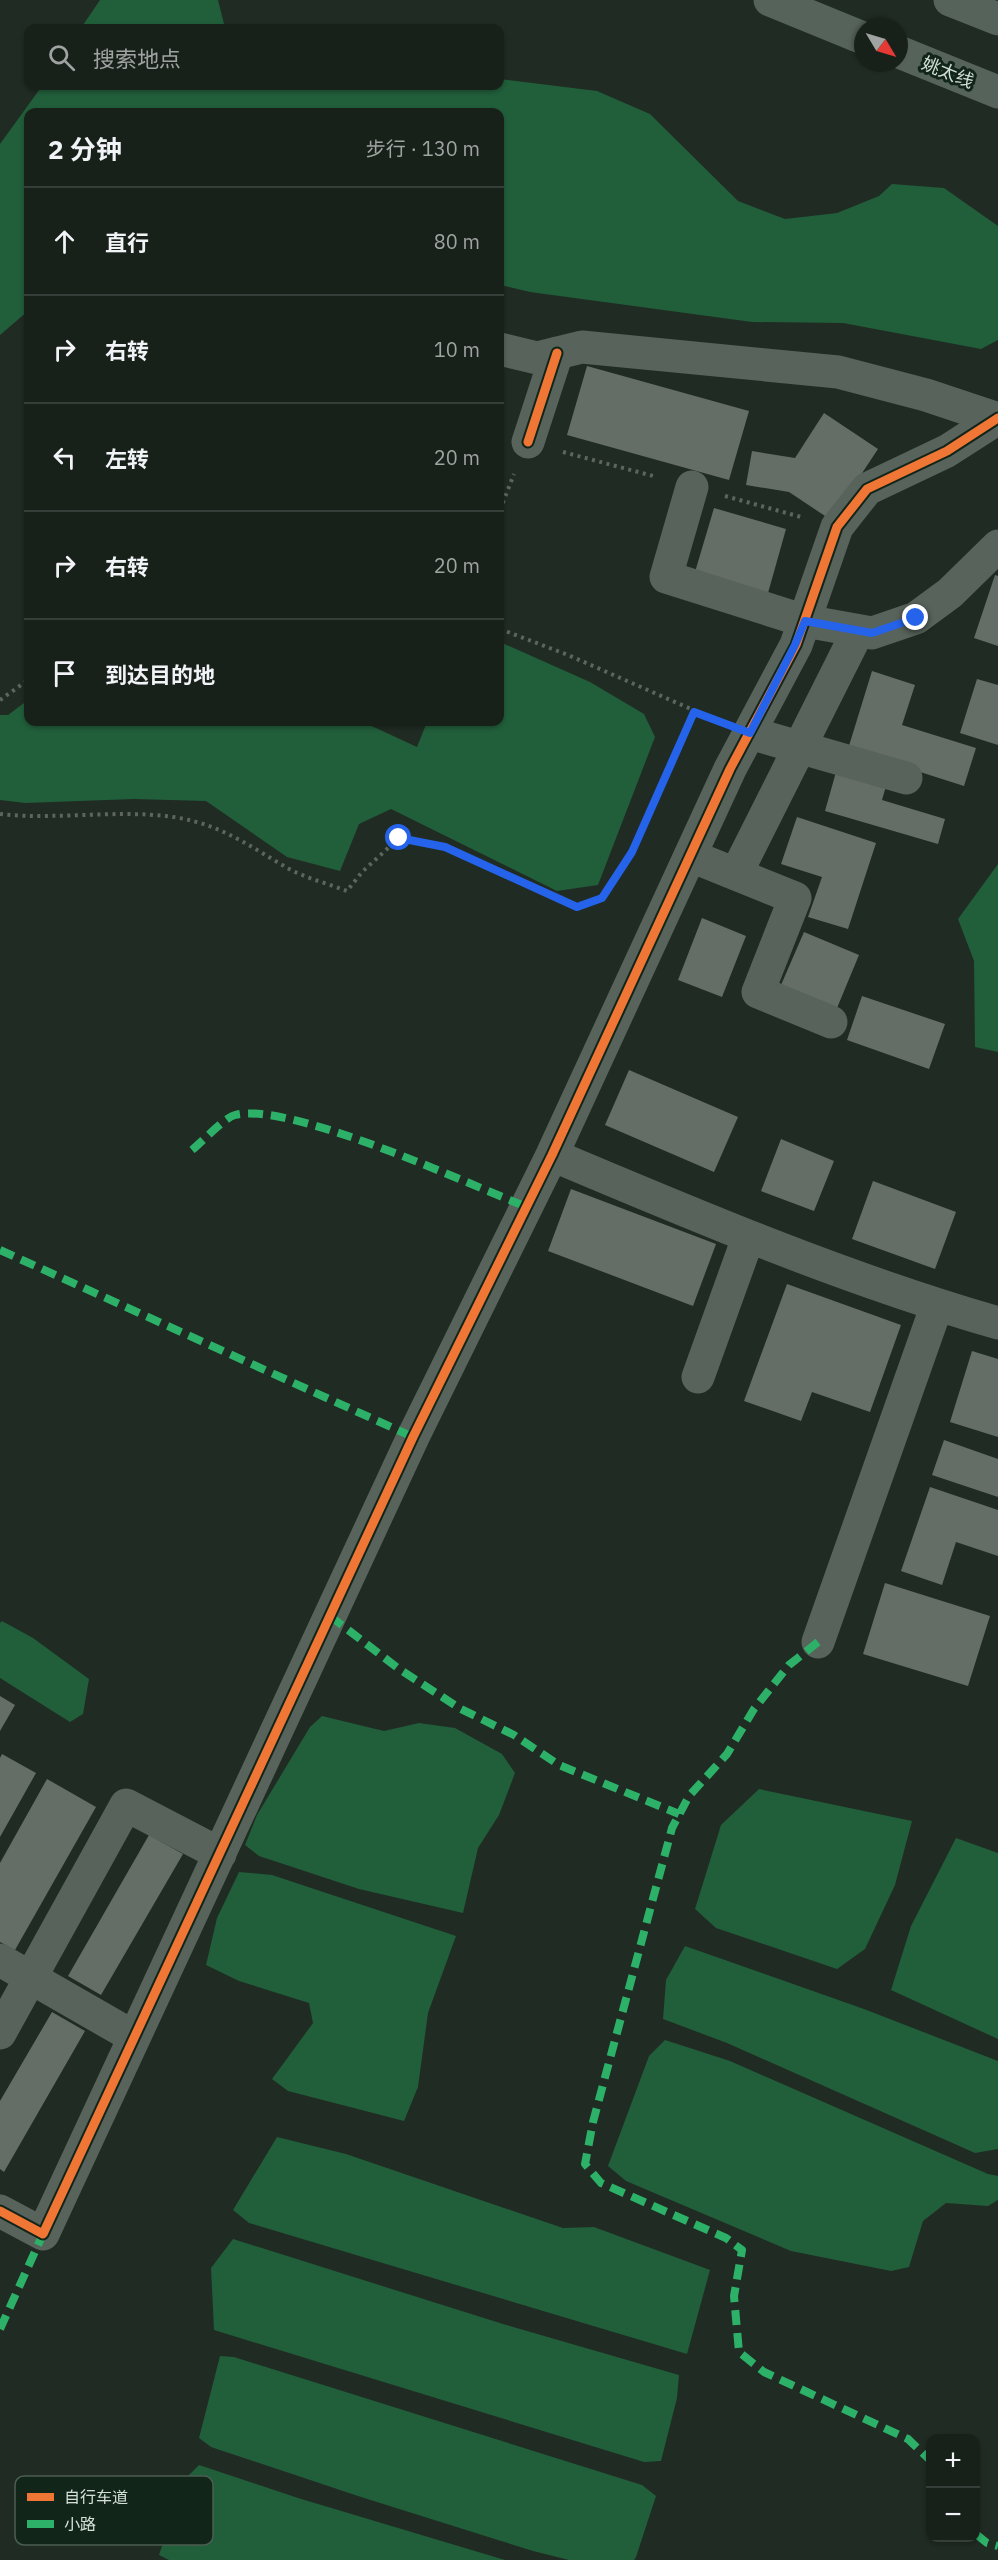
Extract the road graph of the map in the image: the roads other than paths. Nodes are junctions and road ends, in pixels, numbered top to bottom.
1 (770, 0) edge
2 (950, 0) edge
3 (998, 19) edge
4 (854, 34) edge
5 (908, 56) edge
6 (998, 92) edge
7 (504, 350) edge
8 (557, 353) junction
9 (998, 418) edge
10 (528, 442) dead end
11 (692, 487) dead end
12 (998, 546) edge
13 (805, 621) junction
14 (858, 631) junction
15 (750, 733) junction
16 (799, 747) junction
17 (906, 778) dead end
18 (691, 856) junction
19 (736, 874) junction
20 (831, 1022) dead end
21 (552, 1155) junction
22 (748, 1238) junction
23 (937, 1305) junction
24 (998, 1323) edge
25 (698, 1377) dead end
26 (818, 1642) dead end
27 (220, 1854) junction
28 (0, 1960) edge
29 (30, 1978) junction
30 (0, 2033) edge
31 (134, 2037) junction
32 (0, 2211) edge

1 - 4 main road
2 - 3 main road
5 - 6 main road, 姚太线
7 - 8 street
8 - 9 street
8 - 10 street
9 - 13 street
11 - 13 street
12 - 14 street
13 - 14 street
13 - 15 street
14 - 16 street
15 - 16 street
15 - 18 street
16 - 17 street
16 - 19 street
18 - 19 street
18 - 21 street
19 - 20 street
21 - 22 street
21 - 27 street
22 - 23 street
22 - 25 street
23 - 24 street
23 - 26 street
27 - 29 street
27 - 31 street
28 - 29 street
29 - 30 street
29 - 31 street
31 - 32 street

